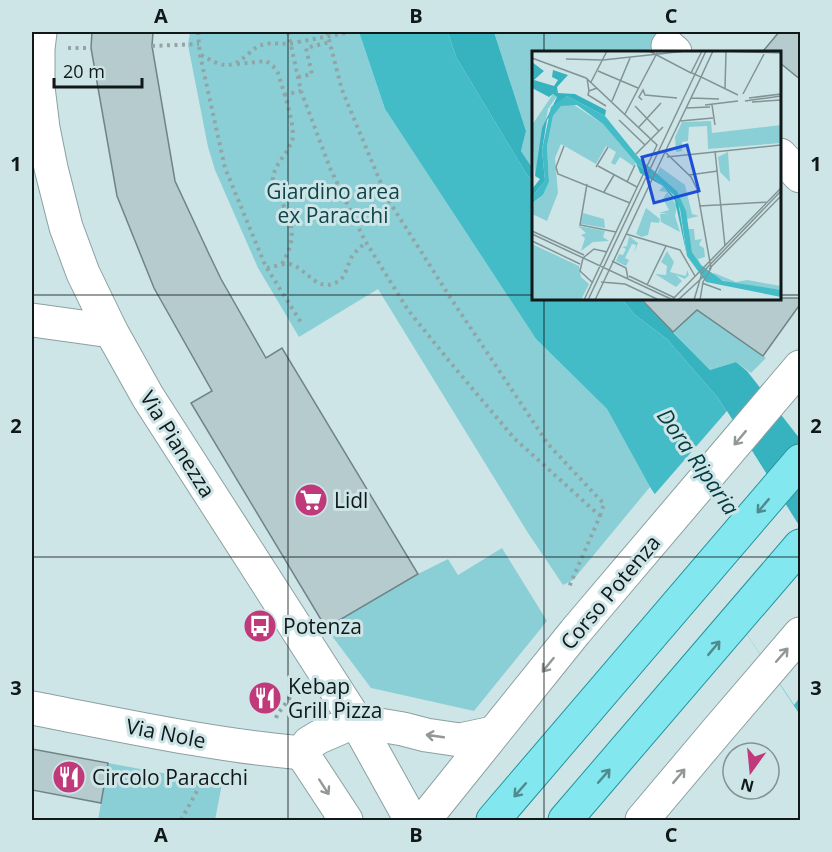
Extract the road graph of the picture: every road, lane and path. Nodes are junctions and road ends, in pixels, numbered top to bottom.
1 (199, 32) edge
2 (288, 32) edge
3 (327, 32) edge
4 (351, 32) edge
5 (50, 40) edge
6 (330, 42) junction
7 (199, 44) junction
8 (291, 45) junction
9 (152, 46) dead end
10 (91, 48) dead end
11 (200, 55) junction
12 (237, 64) junction
13 (298, 77) junction
14 (301, 92) junction
15 (284, 95) junction
16 (781, 156) edge
17 (801, 176) edge
18 (366, 242) junction
19 (282, 264) junction
20 (267, 268) junction
21 (32, 320) edge
22 (302, 324) dead end
23 (111, 331) junction
24 (801, 367) edge
25 (801, 461) edge
26 (600, 516) junction
27 (801, 546) edge
28 (568, 590) dead end
29 (801, 634) edge
30 (319, 665) junction
31 (32, 708) edge
32 (356, 722) junction
33 (493, 733) junction
34 (211, 741) junction
35 (266, 750) junction
36 (302, 753) junction
37 (181, 820) edge
38 (346, 820) edge
39 (411, 820) edge
40 (424, 820) edge
41 (493, 820) edge
42 (565, 820) edge
43 (642, 820) edge

1 - 7 path
2 - 8 path
3 - 6 path
4 - 8 path, bridge
5 - 10 path
5 - 23 street, Via Pianezza
6 - 13 path
6 - 26 path
7 - 9 path
7 - 11 path
8 - 12 path
8 - 13 path
11 - 12 path
11 - 20 path
12 - 15 path
13 - 14 path
14 - 15 path
14 - 18 path
15 - 19 path
16 - 17 street
18 - 19 path
18 - 26 path
19 - 20 path
20 - 22 path
21 - 23 street
23 - 30 street, Via Pianezza
24 -> 33 street, Corso Potenza
25 -> 41 main road
26 - 28 path
42 -> 27 main road
43 -> 29 street
30 - 32 street, Via Pianezza
30 - 35 path
31 - 34 street, Via Nole
33 -> 32 street
32 - 36 street
32 - 39 street, Via Pianezza
33 - 40 street, Corso Potenza
34 - 35 street, Via Nole
34 - 37 path
35 - 36 street, Via Nole
36 -> 38 street

